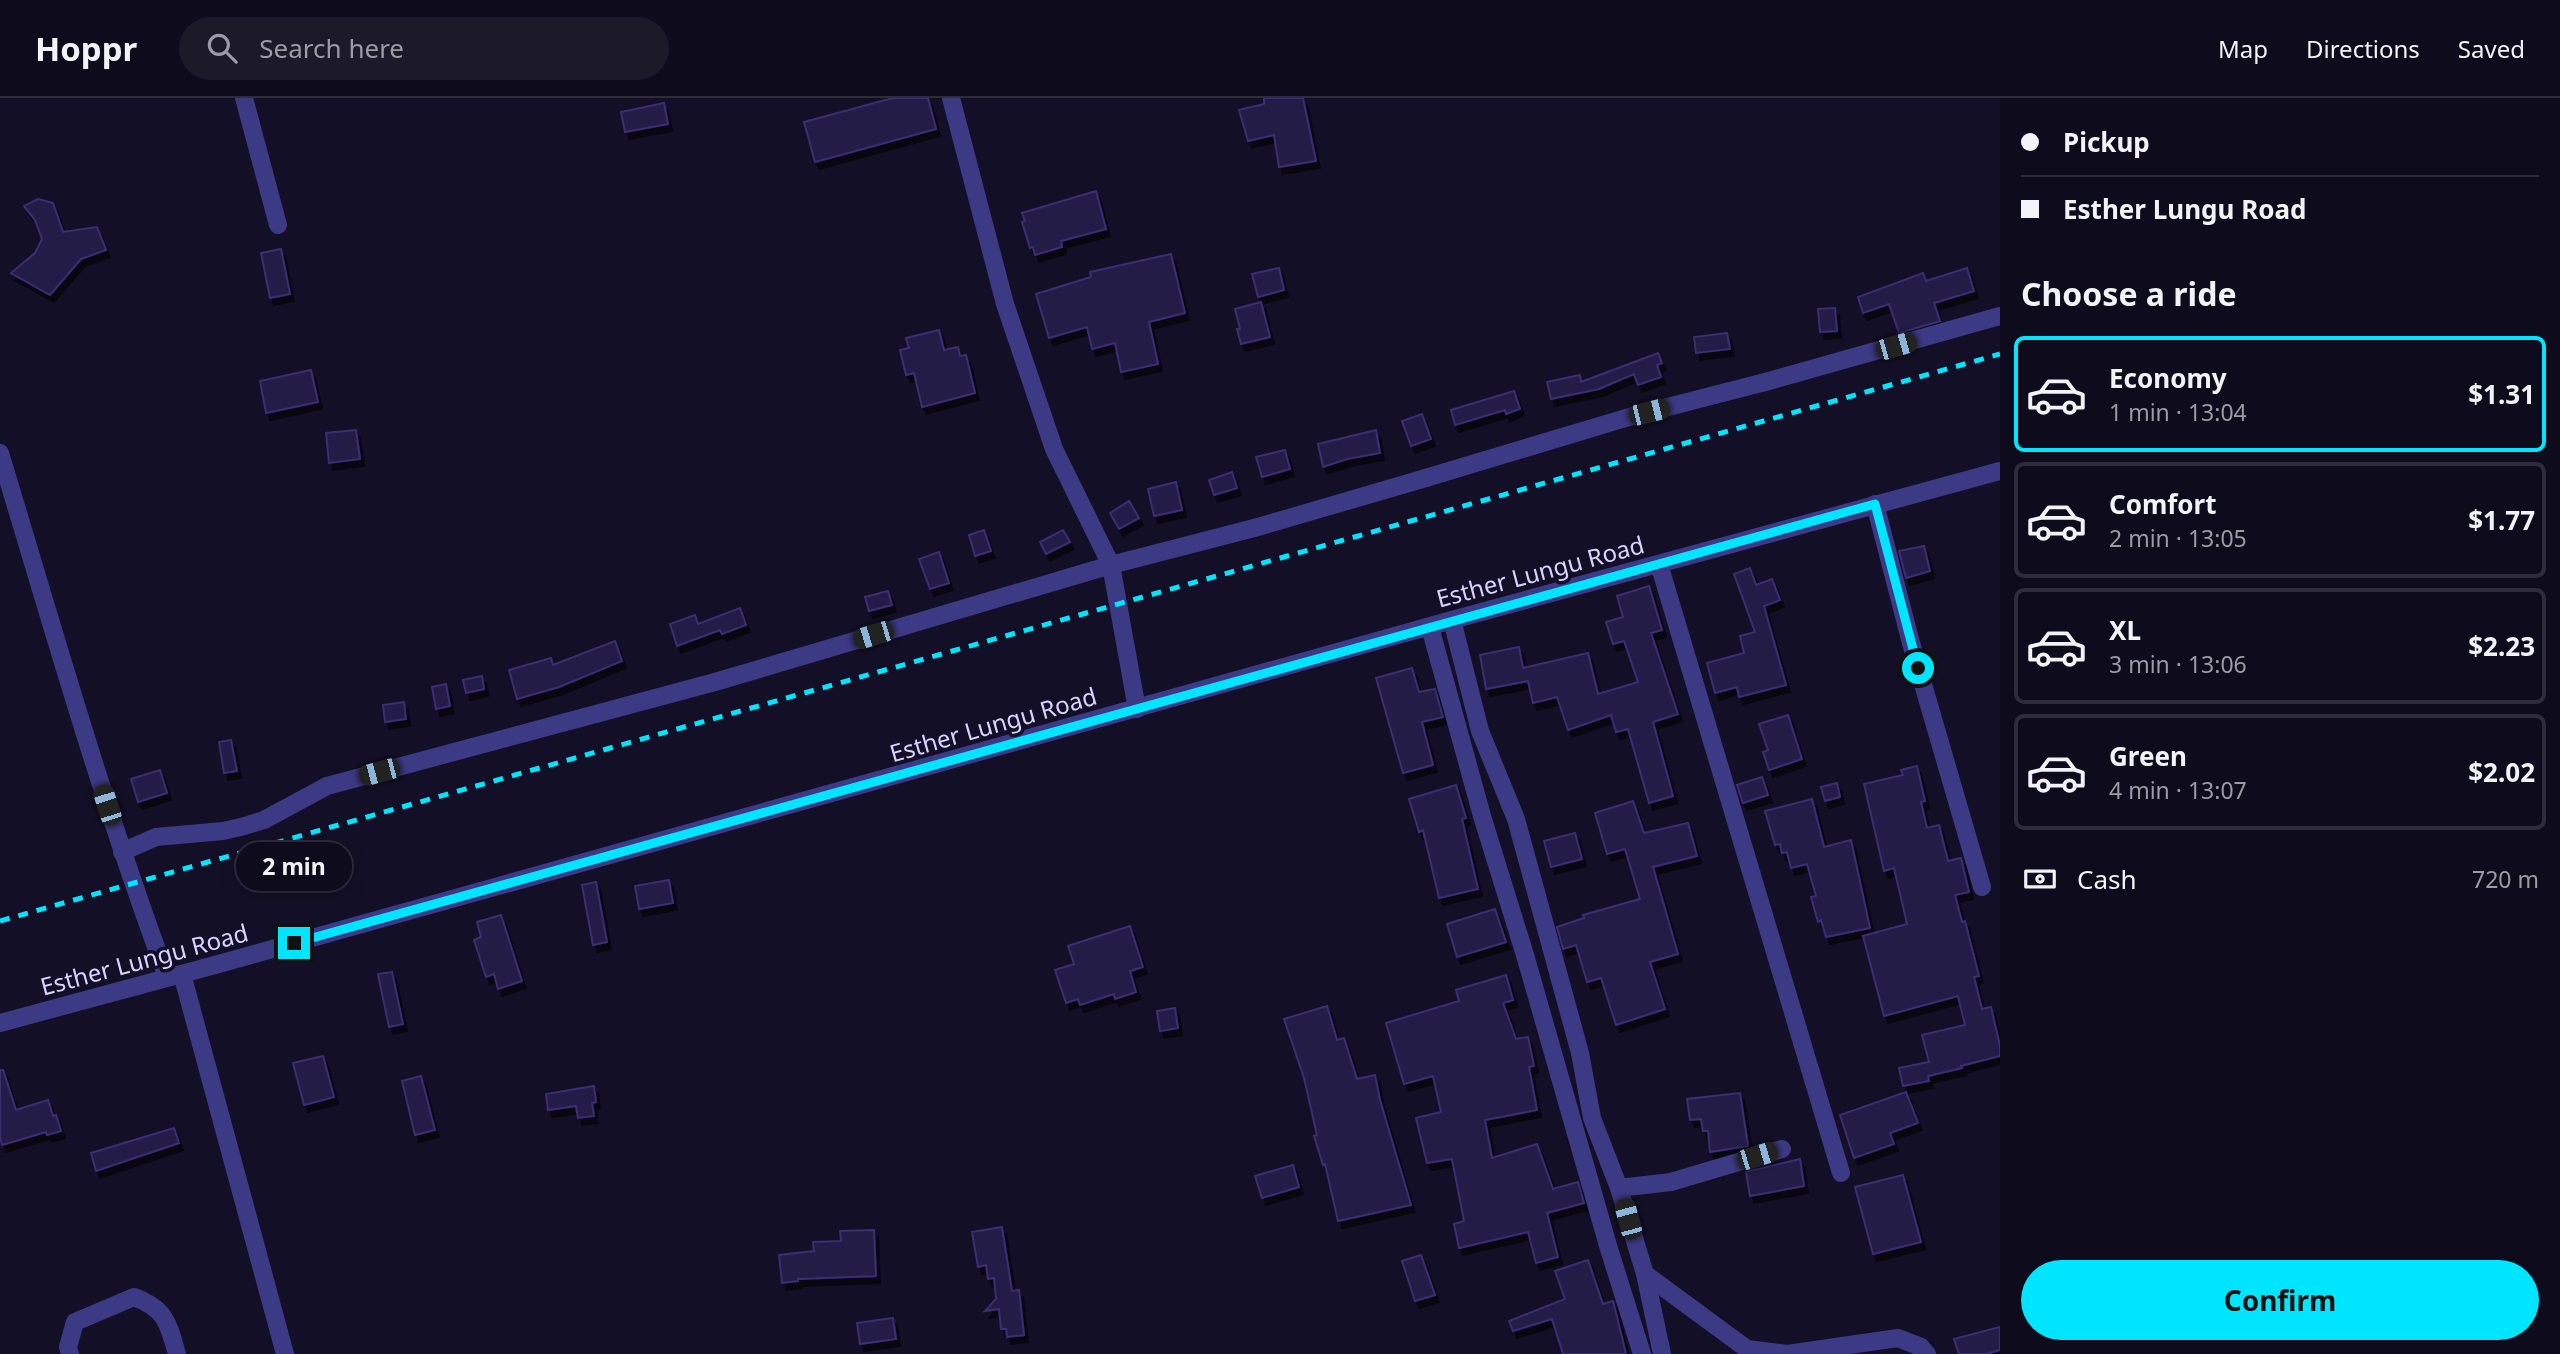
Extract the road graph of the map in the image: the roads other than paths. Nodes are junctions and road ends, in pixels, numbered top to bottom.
1 (244, 98) edge
2 (951, 98) edge
3 (278, 225) dead end
4 (2000, 316) edge
5 (0, 453) edge
6 (2000, 471) edge
7 (1875, 504) junction
8 (1659, 564) junction
9 (1111, 565) junction
10 (1452, 620) junction
11 (1430, 626) junction
12 (1137, 709) junction
13 (122, 852) junction
14 (1982, 887) dead end
15 (174, 975) junction
16 (0, 1023) edge
17 (1782, 1149) dead end
18 (1841, 1173) dead end
19 (1619, 1188) junction
20 (1645, 1274) junction
21 (1745, 1352) edge
22 (70, 1354) edge
23 (177, 1354) edge
24 (285, 1354) edge
25 (1642, 1354) edge
26 (1662, 1354) edge
27 (1927, 1354) edge

1 - 3 street
2 - 9 street
4 - 9 street
5 - 13 street
6 - 7 street, Esther Lungu Road
7 - 8 street, Esther Lungu Road
7 - 14 street
8 - 10 street, Esther Lungu Road
8 - 18 street
9 - 12 street
9 - 13 street
10 - 11 street, Esther Lungu Road
10 - 19 street
11 - 12 street, Esther Lungu Road
11 - 25 street
12 - 15 street, Esther Lungu Road
13 - 15 street
15 - 16 street, Esther Lungu Road
15 - 24 street
17 - 19 street
19 - 20 street
20 - 21 street
20 - 26 street
21 - 27 street
22 - 23 street

